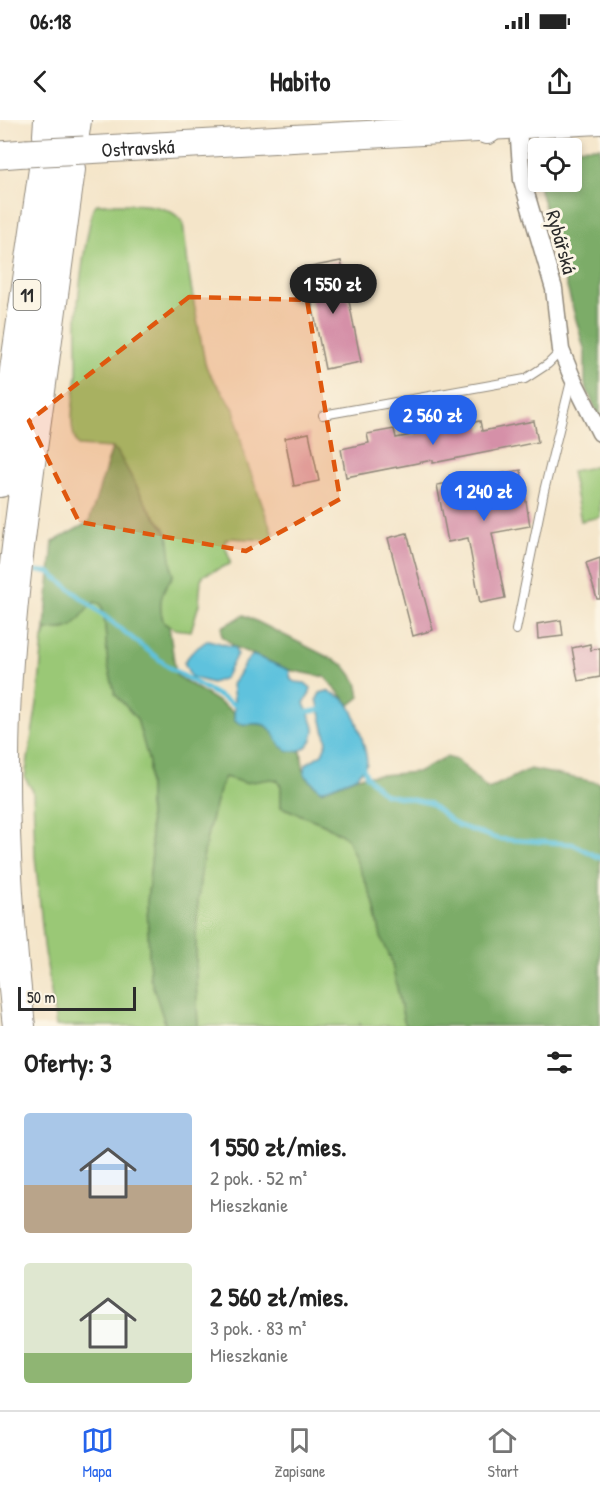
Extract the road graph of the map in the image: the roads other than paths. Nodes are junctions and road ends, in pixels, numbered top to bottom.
1 (600, 122) edge
2 (487, 124) edge
3 (518, 126) junction
4 (52, 145) edge
5 (561, 350) junction
6 (572, 377) junction
7 (323, 415) dead end
8 (600, 433) edge
9 (0, 481) edge
10 (516, 630) dead end
11 (20, 1026) edge

1 - 3 street, Ostravská
2 - 3 street, Ostravská
2 - 4 main road, Ostravská
3 - 5 street, Rybářská
4 - 9 highway, 11
4 - 11 highway, 11
5 - 6 street, Rybářská
5 - 7 lane
6 - 8 street, Rybářská
6 - 10 lane

